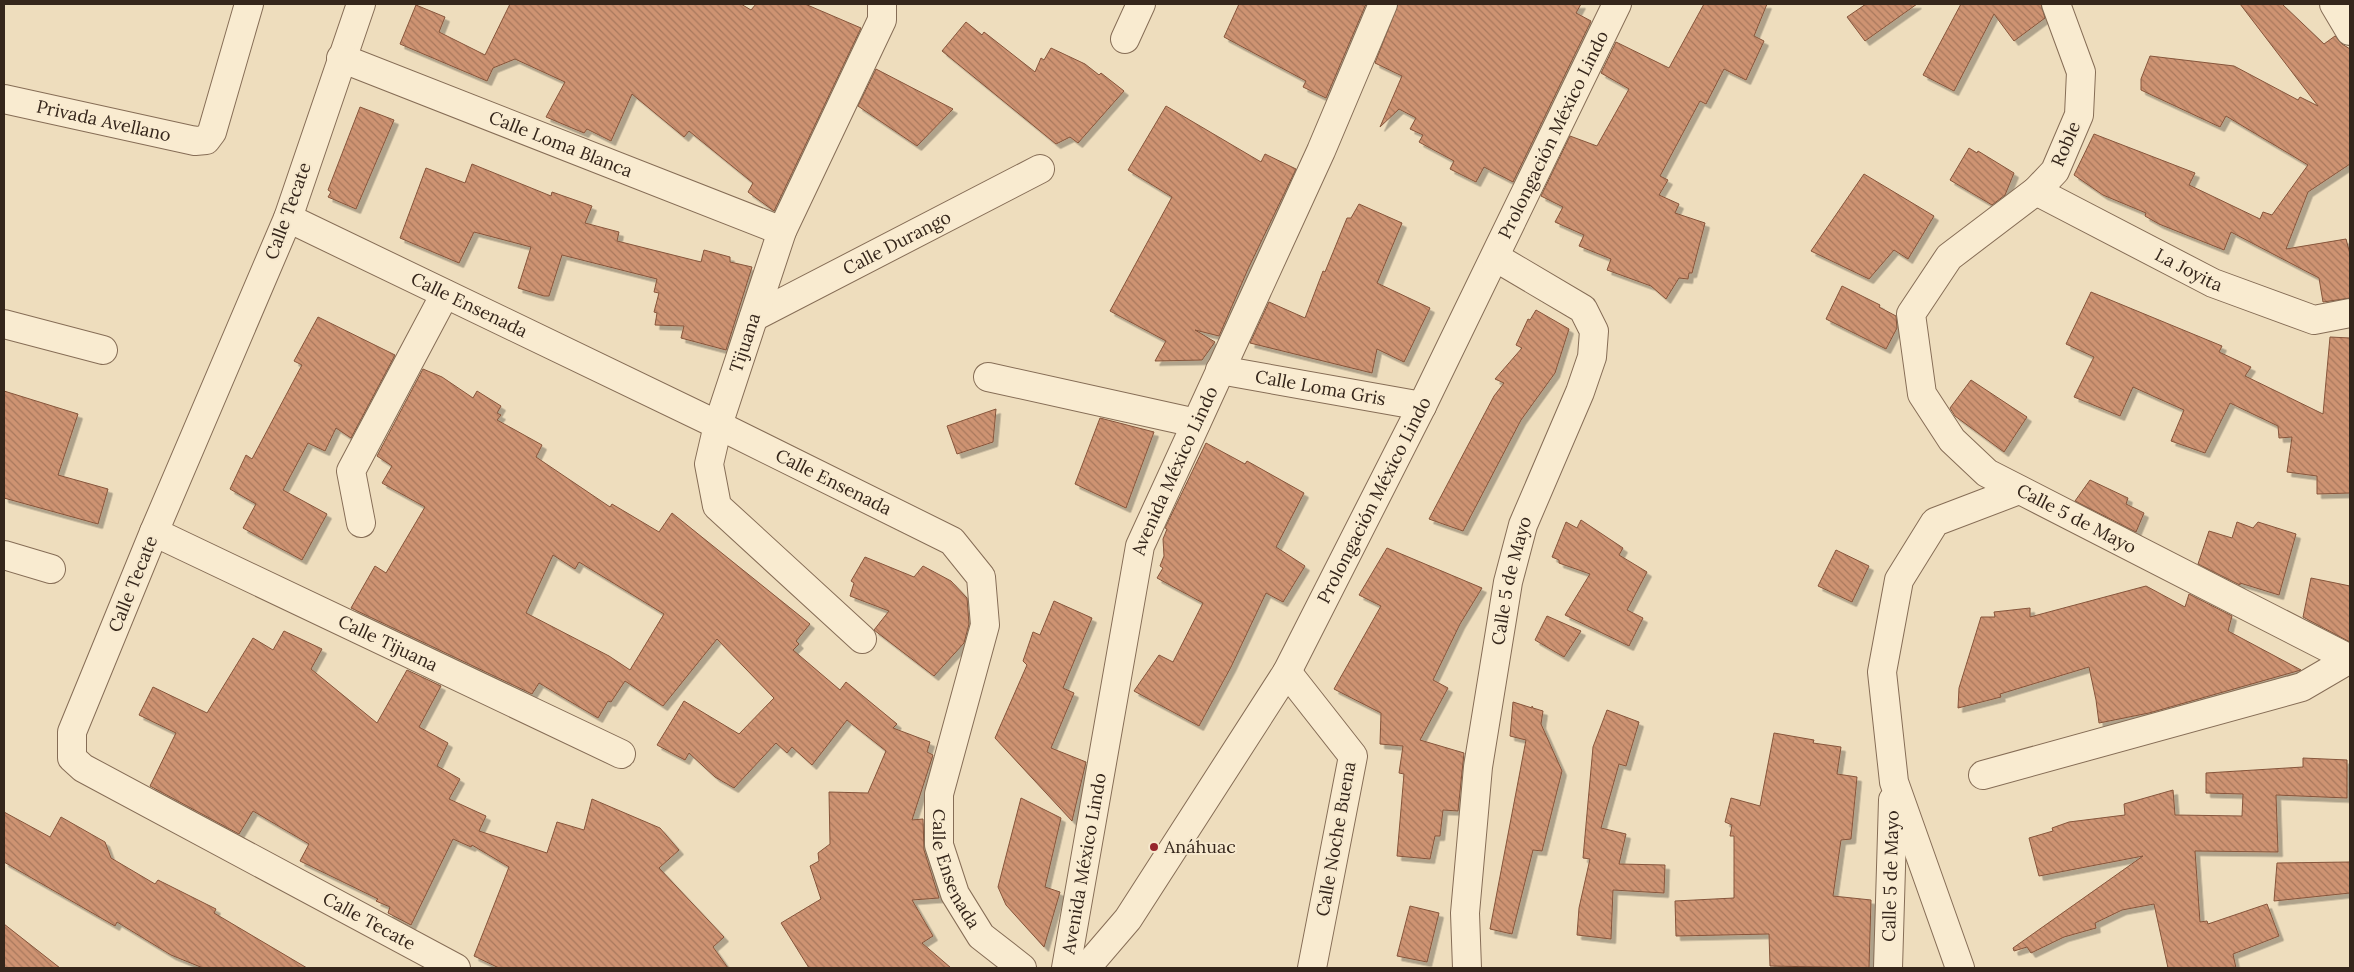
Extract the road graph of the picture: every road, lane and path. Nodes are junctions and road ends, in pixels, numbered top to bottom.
1 (248, 4) edge
2 (361, 4) edge
3 (882, 4) edge
4 (1141, 4) edge
5 (1383, 4) edge
6 (1617, 4) edge
7 (2056, 4) edge
8 (2334, 4) edge
9 (2350, 32) edge
10 (1126, 39) dead end
11 (341, 58) junction
12 (4, 99) edge
13 (1040, 169) dead end
14 (2036, 191) junction
15 (288, 218) junction
16 (782, 231) junction
17 (1495, 257) junction
18 (445, 294) junction
19 (2350, 313) edge
20 (754, 317) junction
21 (4, 324) edge
22 (103, 350) dead end
23 (1220, 370) junction
24 (988, 377) dead end
25 (1422, 406) junction
26 (1196, 423) junction
27 (718, 425) junction
28 (2019, 490) junction
29 (361, 523) dead end
30 (154, 532) junction
31 (4, 555) edge
32 (51, 568) dead end
33 (862, 640) dead end
34 (2350, 659) edge
35 (1287, 672) junction
36 (621, 754) dead end
37 (1982, 775) dead end
38 (1894, 782) junction
39 (456, 968) edge
40 (1022, 968) edge
41 (1066, 968) edge
42 (1086, 968) edge
43 (1312, 968) edge
44 (1467, 968) edge
45 (1888, 968) edge
46 (1960, 968) edge

1 - 12 street, Privada Avellano
2 - 11 street, Calle Tecate
3 - 16 street, Tijuana
4 - 10 street
5 - 23 street, Avenida México Lindo
6 - 17 street, Prolongación México Lindo
7 - 14 street, Roble
8 - 9 street
11 - 15 street, Calle Tecate
11 - 16 street, Calle Loma Blanca
13 - 20 street, Calle Durango
14 - 19 street, La Joyita
14 - 28 street, Roble
15 - 18 street, Calle Ensenada
15 - 30 street, Calle Tecate
16 - 20 street, Tijuana
17 - 25 street, Prolongación México Lindo
17 - 44 street, Calle 5 de Mayo
18 - 27 street, Calle Ensenada
18 - 29 street
20 - 27 street, Tijuana
21 - 22 street
23 - 25 street, Calle Loma Gris
23 - 26 street, Avenida México Lindo
24 - 26 street
25 - 35 street, Prolongación México Lindo
26 - 41 street, Avenida México Lindo
27 - 33 street, Tijuana
27 - 40 street, Calle Ensenada
28 - 34 street, Calle 5 de Mayo
28 - 38 street, Calle 5 de Mayo
30 - 36 street, Calle Tijuana
30 - 39 street, Calle Tecate
31 - 32 street
34 - 37 street, Calle 5 de Mayo
35 - 42 street, Prolongación México Lindo
35 - 43 street, Calle Noche Buena
38 - 45 street, Calle 5 de Mayo
38 - 46 street, Calle 5 de Mayo

